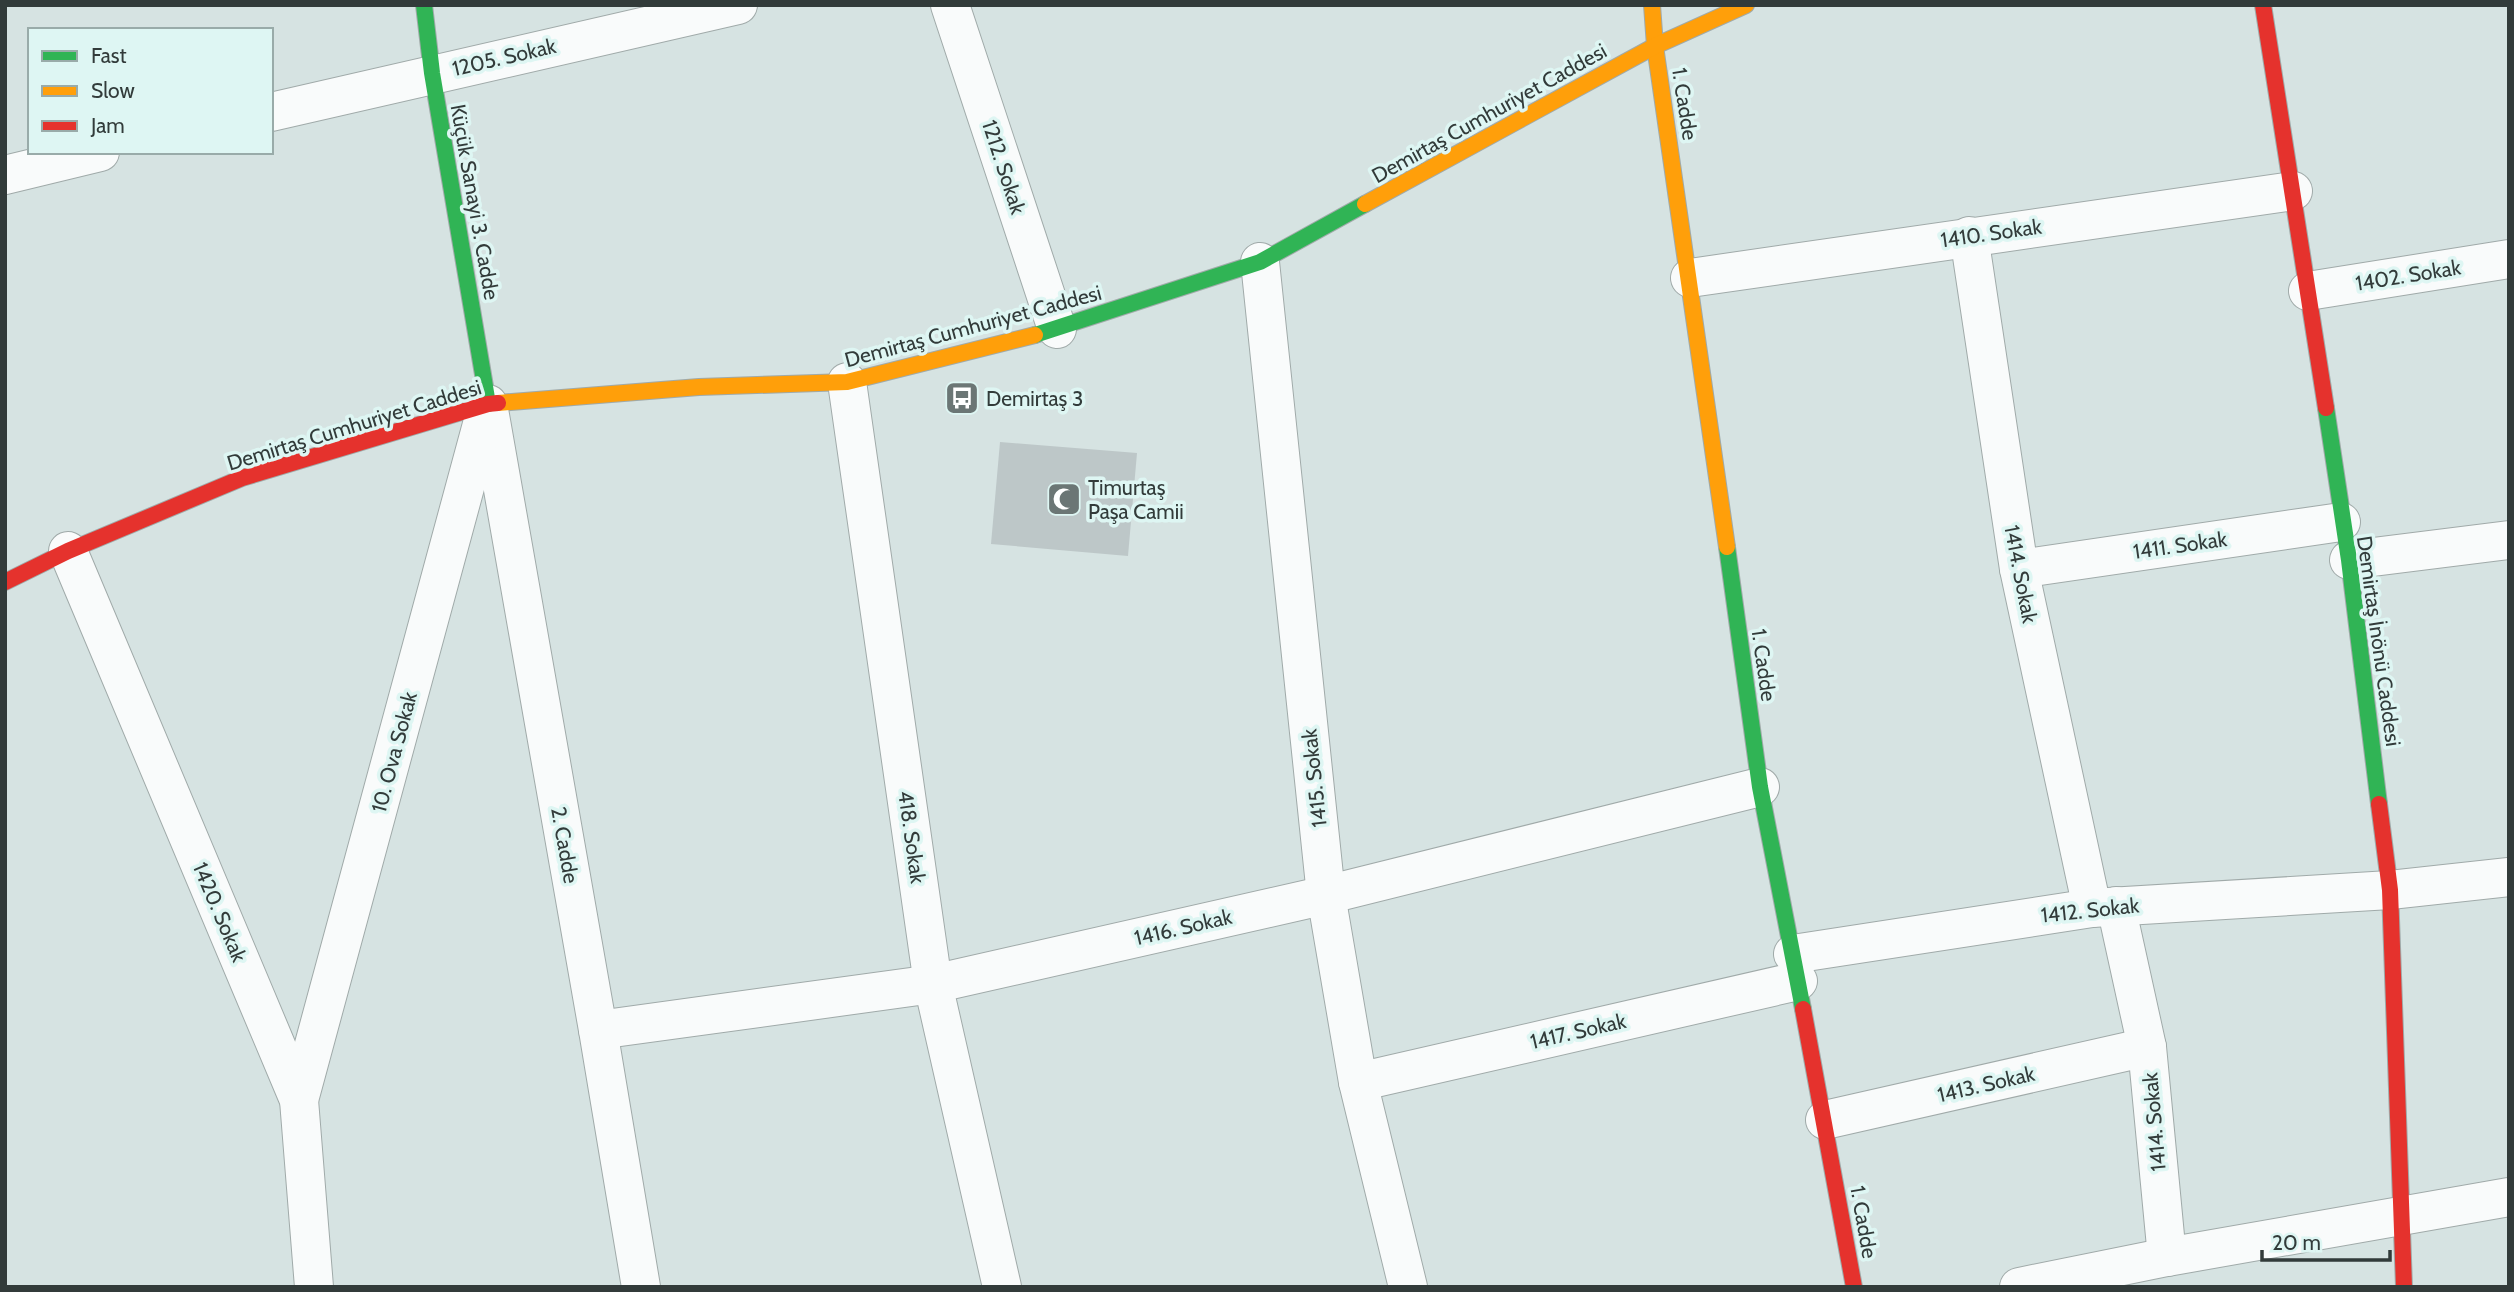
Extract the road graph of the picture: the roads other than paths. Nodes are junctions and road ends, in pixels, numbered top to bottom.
1 (424, 5) edge
2 (738, 5) edge
3 (950, 5) edge
4 (1652, 5) edge
5 (1746, 5) edge
6 (2263, 5) edge
7 (1655, 46) junction
8 (432, 73) junction
9 (273, 111) edge
10 (92, 154) edge
11 (5, 175) edge
12 (2293, 191) junction
13 (1969, 236) junction
14 (2509, 259) edge
15 (1260, 262) junction
16 (1690, 278) junction
17 (2308, 292) junction
18 (1057, 329) junction
19 (848, 382) junction
20 (488, 404) junction
21 (2342, 522) junction
22 (2509, 540) edge
23 (68, 551) junction
24 (2349, 560) junction
25 (2019, 569) junction
26 (5, 582) edge
27 (1760, 787) junction
28 (2509, 877) edge
29 (2390, 890) junction
30 (1326, 895) junction
31 (2104, 907) junction
32 (1795, 967) junction
33 (933, 984) junction
34 (598, 1030) junction
35 (2147, 1047) junction
36 (1358, 1082) junction
37 (299, 1100) junction
38 (1825, 1120) junction
39 (2509, 1197) edge
40 (2400, 1215) junction
41 (2167, 1256) junction
42 (2057, 1283) edge
43 (314, 1287) edge
44 (640, 1287) edge
45 (1002, 1287) edge
46 (1408, 1287) edge
47 (1854, 1287) edge
48 (2019, 1287) edge
49 (2404, 1287) edge

1 - 8 main road, Küçük Sanayi 3. Cadde
2 - 8 street, 1205. Sokak
3 - 18 street, 1212. Sokak
4 - 7 main road, 1. Cadde
5 - 7 main road, Demirtaş Cumhuriyet Caddesi
6 - 12 main road, Demirtaş İnönü Caddesi
7 - 15 main road, Demirtaş Cumhuriyet Caddesi
7 - 16 main road, 1. Cadde
8 - 9 street, 1205. Sokak
8 - 20 main road, Küçük Sanayi 3. Cadde
10 - 11 street
12 - 13 street, 1410. Sokak
12 - 17 main road, Demirtaş İnönü Caddesi
13 - 16 street, 1410. Sokak
13 - 25 street, 1414. Sokak
14 - 17 street, 1402. Sokak
15 - 18 main road, Demirtaş Cumhuriyet Caddesi
15 - 30 street, 1415. Sokak
16 - 27 main road, 1. Cadde
17 - 21 main road, Demirtaş İnönü Caddesi
18 - 19 main road, Demirtaş Cumhuriyet Caddesi
19 - 20 main road, Demirtaş Cumhuriyet Caddesi
19 - 33 street, 418. Sokak
20 - 23 main road, Demirtaş Cumhuriyet Caddesi
20 - 34 street, 2. Cadde
20 - 37 street, 10. Ova Sokak
21 - 24 main road, Demirtaş İnönü Caddesi
21 - 25 street, 1411. Sokak
22 - 24 street
23 - 26 main road, Demirtaş Cumhuriyet Caddesi
23 - 37 street, 1420. Sokak
24 - 29 main road, Demirtaş İnönü Caddesi
25 - 31 street, 1414. Sokak
27 - 30 street, 1416. Sokak
27 - 32 main road, 1. Cadde
28 - 29 street, 1412. Sokak
29 - 31 street, 1412. Sokak
29 - 40 main road, Demirtaş İnönü Caddesi
30 - 33 street, 1416. Sokak
30 - 36 street, 1415. Sokak
31 - 32 street, 1412. Sokak
31 - 35 street, 1414. Sokak
32 - 36 street, 1417. Sokak
32 - 38 main road, 1. Cadde
33 - 34 street, 1416. Sokak
33 - 45 street, 418. Sokak
34 - 44 street, 2. Cadde
35 - 38 street, 1413. Sokak
35 - 41 street, 1414. Sokak
36 - 46 street, 1415. Sokak
37 - 43 street, 1420. Sokak
38 - 47 main road, 1. Cadde
39 - 40 street
40 - 41 street
40 - 49 main road, Demirtaş İnönü Caddesi
41 - 42 street
42 - 48 street

